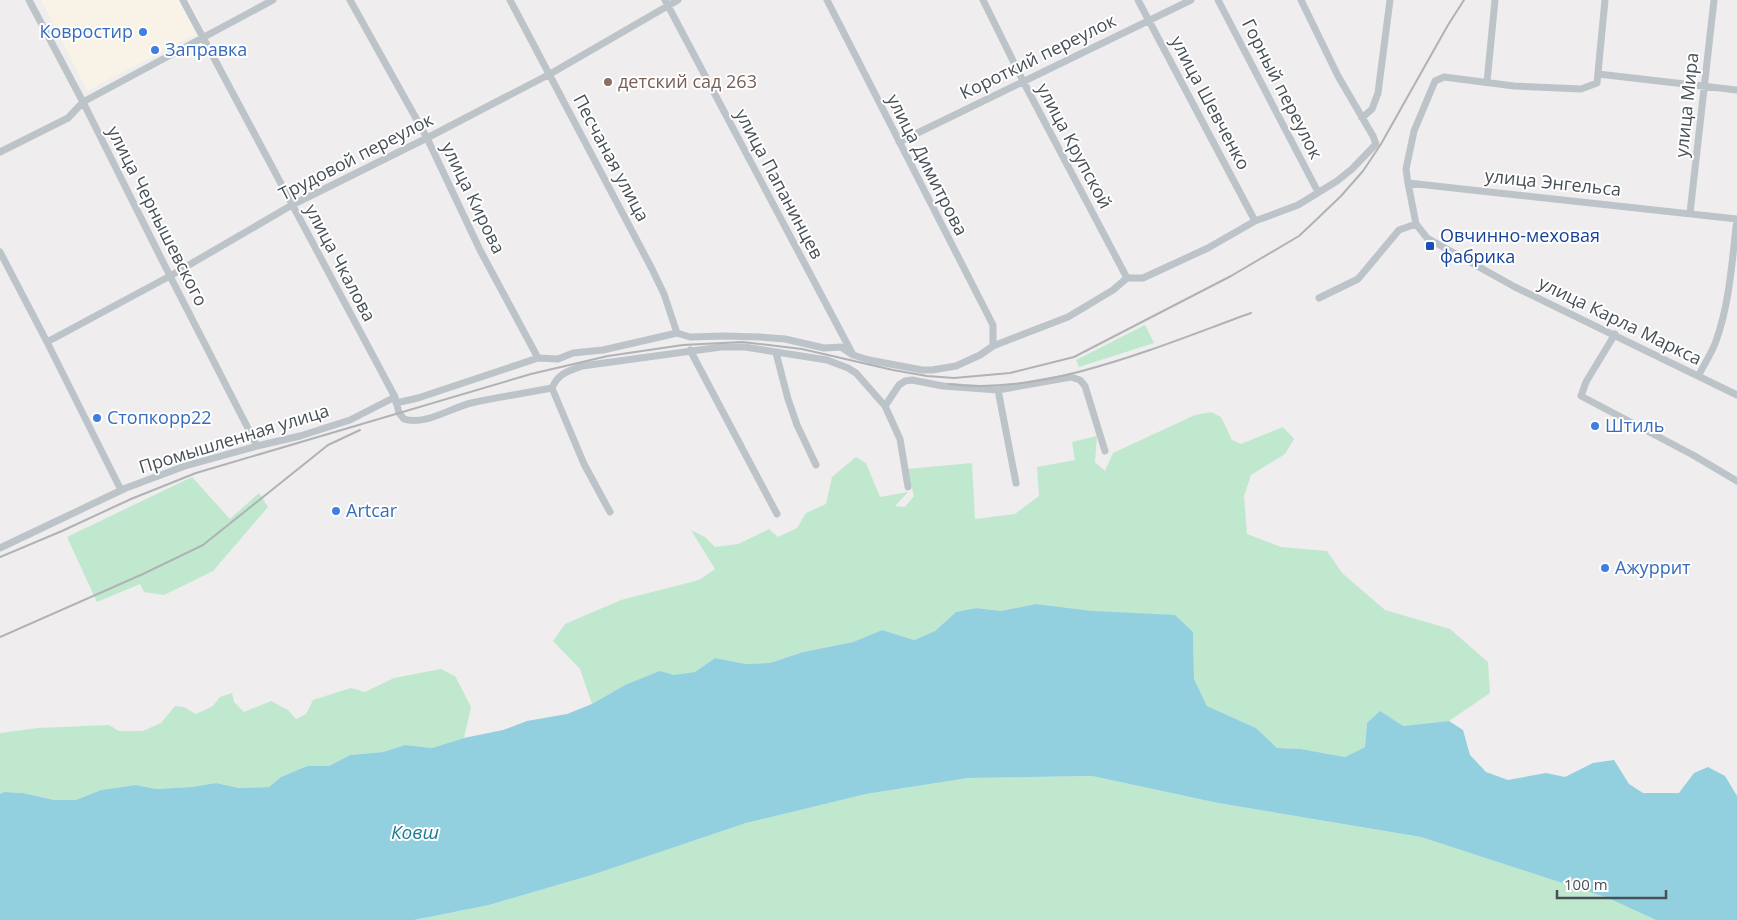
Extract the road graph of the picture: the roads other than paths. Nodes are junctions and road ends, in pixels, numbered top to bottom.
1 (29, 0) edge
2 (183, 0) edge
3 (273, 0) edge
4 (350, 0) edge
5 (510, 0) edge
6 (678, 0) edge
7 (827, 0) edge
8 (983, 0) edge
9 (1138, 0) edge
10 (1191, 0) edge
11 (1218, 0) edge
12 (1301, 0) edge
13 (1390, 0) edge
14 (1495, 0) edge
15 (1605, 0) edge
16 (1714, 0) edge
17 (666, 3) edge
18 (1149, 20) junction
19 (203, 38) junction
20 (550, 74) junction
21 (1598, 74) junction
22 (1023, 82) junction
23 (1487, 82) junction
24 (1704, 86) junction
25 (1737, 90) edge
26 (84, 102) junction
27 (1362, 118) junction
28 (427, 138) junction
29 (899, 142) junction
30 (0, 152) edge
31 (1408, 183) junction
32 (1318, 192) junction
33 (292, 205) junction
34 (1690, 213) junction
35 (1737, 219) edge
36 (1256, 220) junction
37 (1416, 224) junction
38 (0, 252) edge
39 (170, 276) junction
40 (1128, 278) junction
41 (1319, 298) dead end
42 (677, 333) junction
43 (1615, 334) junction
44 (47, 342) junction
45 (993, 346) junction
46 (690, 350) junction
47 (776, 353) junction
48 (853, 355) junction
49 (538, 358) junction
50 (1699, 375) junction
51 (552, 388) junction
52 (998, 390) junction
53 (1737, 394) edge
54 (396, 400) junction
55 (885, 406) junction
56 (257, 446) junction
57 (1105, 451) dead end
58 (816, 465) dead end
59 (1737, 481) edge
60 (1016, 484) dead end
61 (908, 487) dead end
62 (121, 490) junction
63 (610, 512) dead end
64 (777, 514) dead end
65 (0, 548) edge

1 - 26 street, улица Чернышевского
2 - 19 street, улица Чкалова
3 - 19 street
4 - 28 street, улица Кирова
5 - 20 street, Песчаная улица
6 - 17 street, Трудовой переулок
7 - 29 street, улица Димитрова
8 - 22 street, улица Крупской
9 - 18 street, улица Шевченко
10 - 18 street, Короткий переулок
11 - 32 street, Горный переулок
12 - 27 street
13 - 27 street
14 - 23 street
15 - 21 street
16 - 24 street, улица Мира
17 - 20 street, Трудовой переулок
17 - 48 street, улица Папанинцев
18 - 22 street, Короткий переулок
18 - 36 street, улица Шевченко
19 - 26 street
19 - 33 street, улица Чкалова
20 - 28 street, Трудовой переулок
20 - 42 street, Песчаная улица
21 - 23 street
21 - 24 street
22 - 29 street, Короткий переулок
22 - 40 street, улица Крупской
23 - 31 street
24 - 25 street
24 - 34 street, улица Мира
26 - 30 street
26 - 39 street, улица Чернышевского
27 - 32 street
28 - 33 street, Трудовой переулок
28 - 49 street, улица Кирова
29 - 45 street, улица Димитрова
31 - 34 street, улица Энгельса
31 - 37 street
32 - 36 street
33 - 39 street, Трудовой переулок
33 - 54 street, улица Чкалова
34 - 35 street, улица Энгельса
35 - 50 street
36 - 40 street
37 - 41 street
37 - 43 street, улица Карла Маркса
38 - 44 street
39 - 44 street, Трудовой переулок
39 - 56 street, улица Чернышевского
40 - 45 street
42 - 48 street
42 - 49 street, Промышленная улица
43 - 50 street, улица Карла Маркса
43 - 59 street
44 - 62 street
45 - 48 street
46 - 47 street
46 - 51 street
46 - 64 street
47 - 55 street
47 - 58 street
49 - 54 street, Промышленная улица
50 - 53 street, улица Карла Маркса
51 - 54 street, улица Чкалова
51 - 63 street
52 - 55 street
52 - 57 street
52 - 60 street
54 - 56 street, Промышленная улица
55 - 61 street
56 - 62 street, Промышленная улица
62 - 65 street, Промышленная улица

